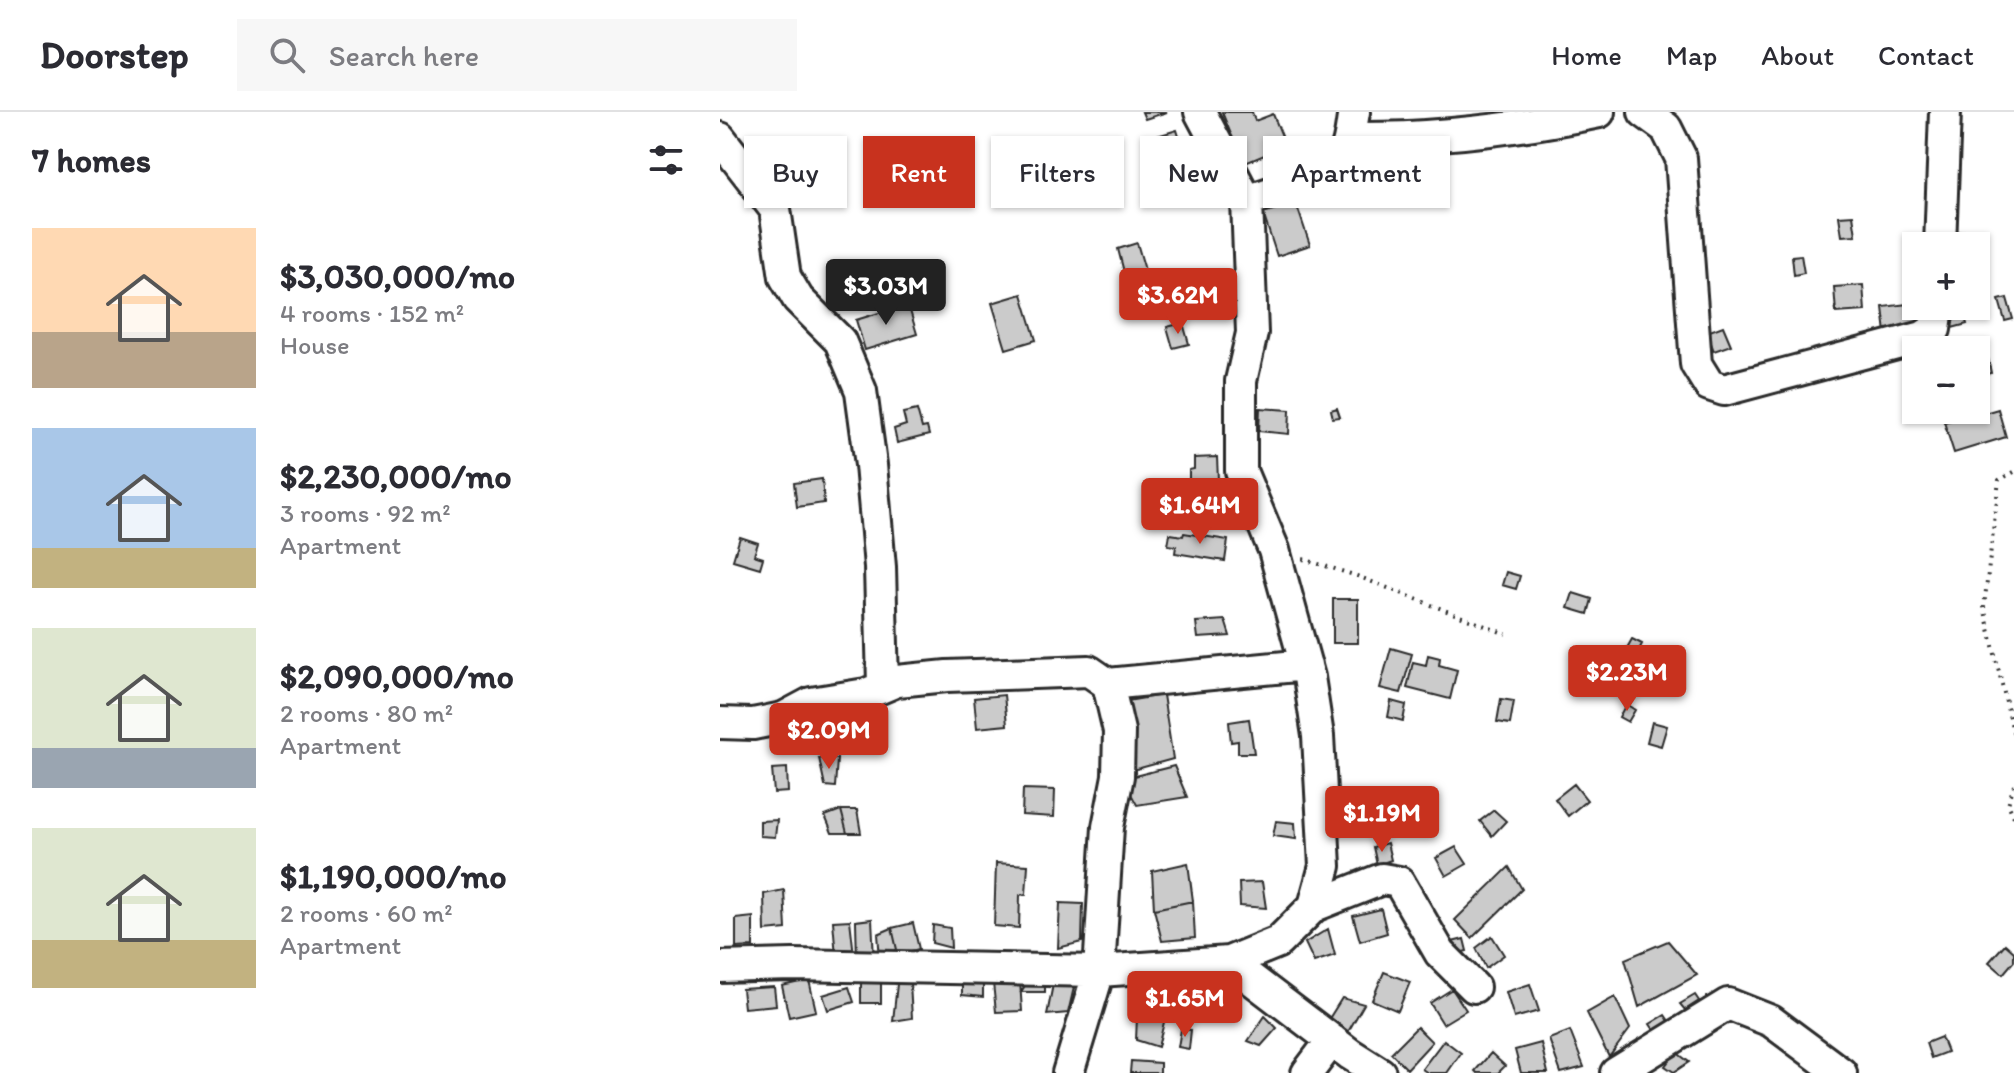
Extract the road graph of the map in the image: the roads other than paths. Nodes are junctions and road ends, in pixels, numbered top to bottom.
1 (1200, 112) edge
2 (1599, 112) edge
3 (1644, 112) edge
4 (1945, 112) edge
5 (1352, 125) edge
6 (1213, 136) edge
7 (720, 138) edge
8 (1247, 201) joint
9 (1941, 232) edge
10 (1936, 320) edge
11 (1306, 665) junction
12 (1108, 684) junction
13 (883, 685) junction
14 (720, 723) edge
15 (1314, 906) junction
16 (1229, 962) junction
17 (720, 967) edge
18 (1099, 971) junction
19 (1474, 987) dead end
20 (1332, 1040) junction
21 (1068, 1073) edge
22 (1307, 1073) edge
23 (1380, 1073) edge
24 (1616, 1073) edge
25 (1841, 1073) edge

1 - 6 street
2 - 5 street
3 - 10 street
4 - 9 street
5 - 8 street
7 - 13 street
8 - 11 street
11 - 12 street
11 - 15 street
12 - 13 street
12 - 18 street
13 - 14 street
15 - 16 street
15 - 19 street
16 - 18 street
16 - 20 street
17 - 18 street
18 - 21 street
20 - 22 street
20 - 23 street
24 - 25 street

